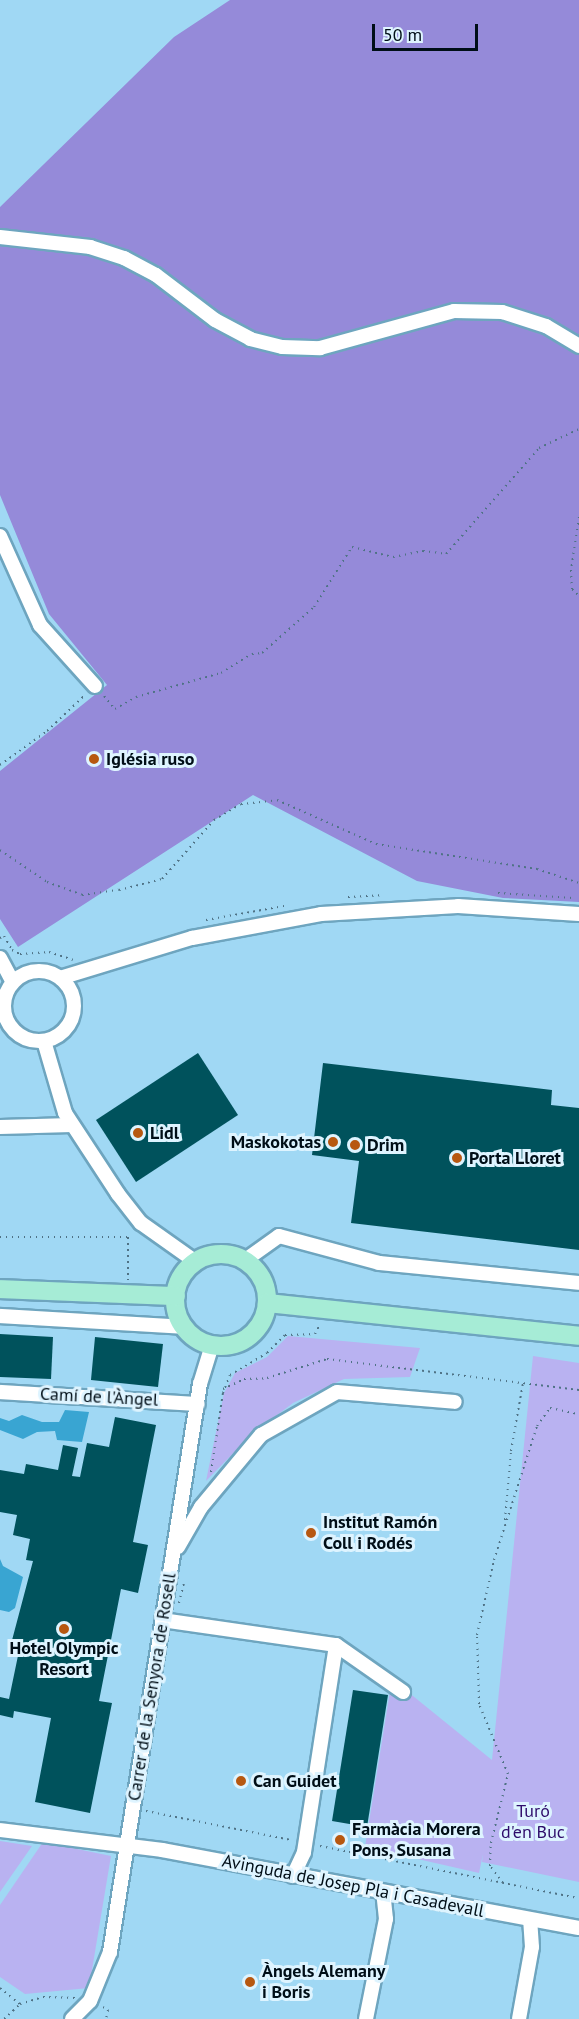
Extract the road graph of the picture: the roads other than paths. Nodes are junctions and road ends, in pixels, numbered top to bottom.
1 (0, 237) edge
2 (579, 346) edge
3 (0, 536) edge
4 (95, 686) road end
5 (579, 914) edge
6 (0, 958) edge
7 (60, 978) junction
8 (13, 982) junction
9 (3, 1023) edge
10 (44, 1041) junction
11 (72, 1125) junction
12 (0, 1127) edge
13 (244, 1261) junction
14 (196, 1262) junction
15 (579, 1283) edge
16 (0, 1289) edge
17 (176, 1296) junction
18 (267, 1303) junction
19 (0, 1316) edge
20 (184, 1327) junction
21 (579, 1336) edge
22 (212, 1345) junction
23 (0, 1392) edge
24 (455, 1402) dead end
25 (198, 1404) junction
26 (182, 1503) junction
27 (201, 1507) junction
28 (172, 1557) junction
29 (169, 1621) junction
30 (336, 1645) junction
31 (403, 1692) dead end
32 (0, 1830) edge
33 (126, 1847) junction
34 (293, 1876) junction
35 (383, 1892) junction
36 (530, 1920) junction
37 (579, 1928) edge
38 (90, 2001) junction
39 (72, 2019) edge
40 (87, 2019) edge
41 (366, 2019) edge
42 (519, 2019) edge

1 - 2 street
3 - 4 street
5 - 7 street
6 - 8 street
7 - 8 street
7 - 10 street
8 - 9 street
9 - 10 street
10 - 11 street
11 - 12 street
11 - 14 street
13 - 14 main road
13 - 15 street
13 - 18 main road
14 - 17 main road
16 - 17 main road
17 - 20 main road
18 - 21 main road
18 - 22 main road
19 - 20 street
20 - 22 main road
22 - 25 street, Carrer de la Senyora de Rosell
23 - 25 street, Camí de l'Àngel
24 - 27 street
25 - 26 street, Carrer de la Senyora de Rosell
26 - 27 street
26 - 28 street, Carrer de la Senyora de Rosell
27 - 28 street
28 - 29 street, Carrer de la Senyora de Rosell
29 - 30 street
29 - 33 street, Carrer de la Senyora de Rosell
30 - 31 street
30 - 34 street
32 - 33 street, Avinguda de Josep Pla i Casadevall
33 - 34 street, Avinguda de Josep Pla i Casadevall
33 - 38 street, Carrer de la Senyora de Rosell
34 - 35 street, Avinguda de Josep Pla i Casadevall
35 - 36 street, Avinguda de Josep Pla i Casadevall
35 - 41 street
36 - 37 street, Avinguda de Josep Pla i Casadevall
36 - 42 street
38 - 39 street, Carrer de la Senyora de Rosell
38 - 40 street

